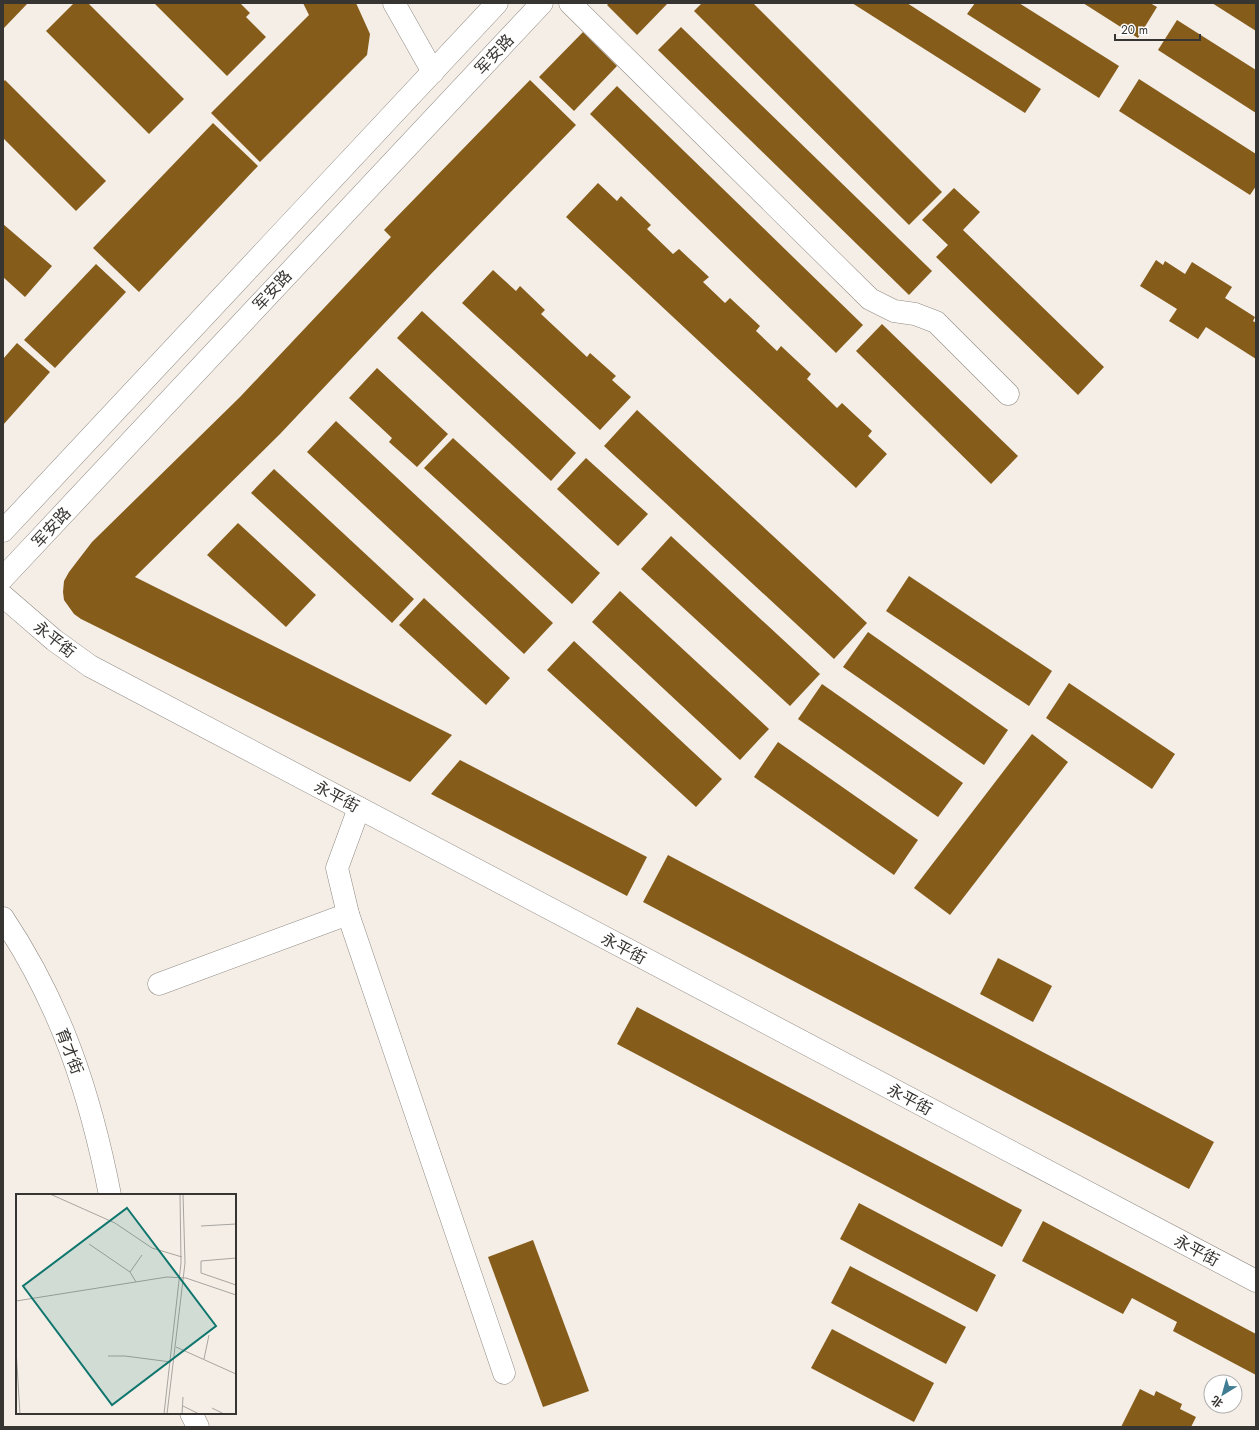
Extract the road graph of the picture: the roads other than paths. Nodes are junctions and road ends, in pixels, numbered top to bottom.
1 (394, 3) edge
2 (497, 3) edge
3 (542, 3) edge
4 (570, 3) edge
5 (433, 72) junction
6 (1008, 394) dead end
7 (3, 531) edge
8 (3, 578) edge
9 (3, 596) edge
10 (359, 808) junction
11 (348, 914) junction
12 (3, 918) edge
13 (159, 984) dead end
14 (110, 1194) edge
15 (1256, 1281) edge
16 (504, 1373) dead end
17 (192, 1414) edge
18 (198, 1427) edge

1 - 5 street
2 - 5 street, 军安路
3 - 8 street, 军安路
4 - 6 street
5 - 7 street, 军安路
9 - 10 street, 永平街
10 - 11 street
10 - 15 street, 永平街
11 - 13 street
11 - 16 street
12 - 14 street, 育才街
17 - 18 street

